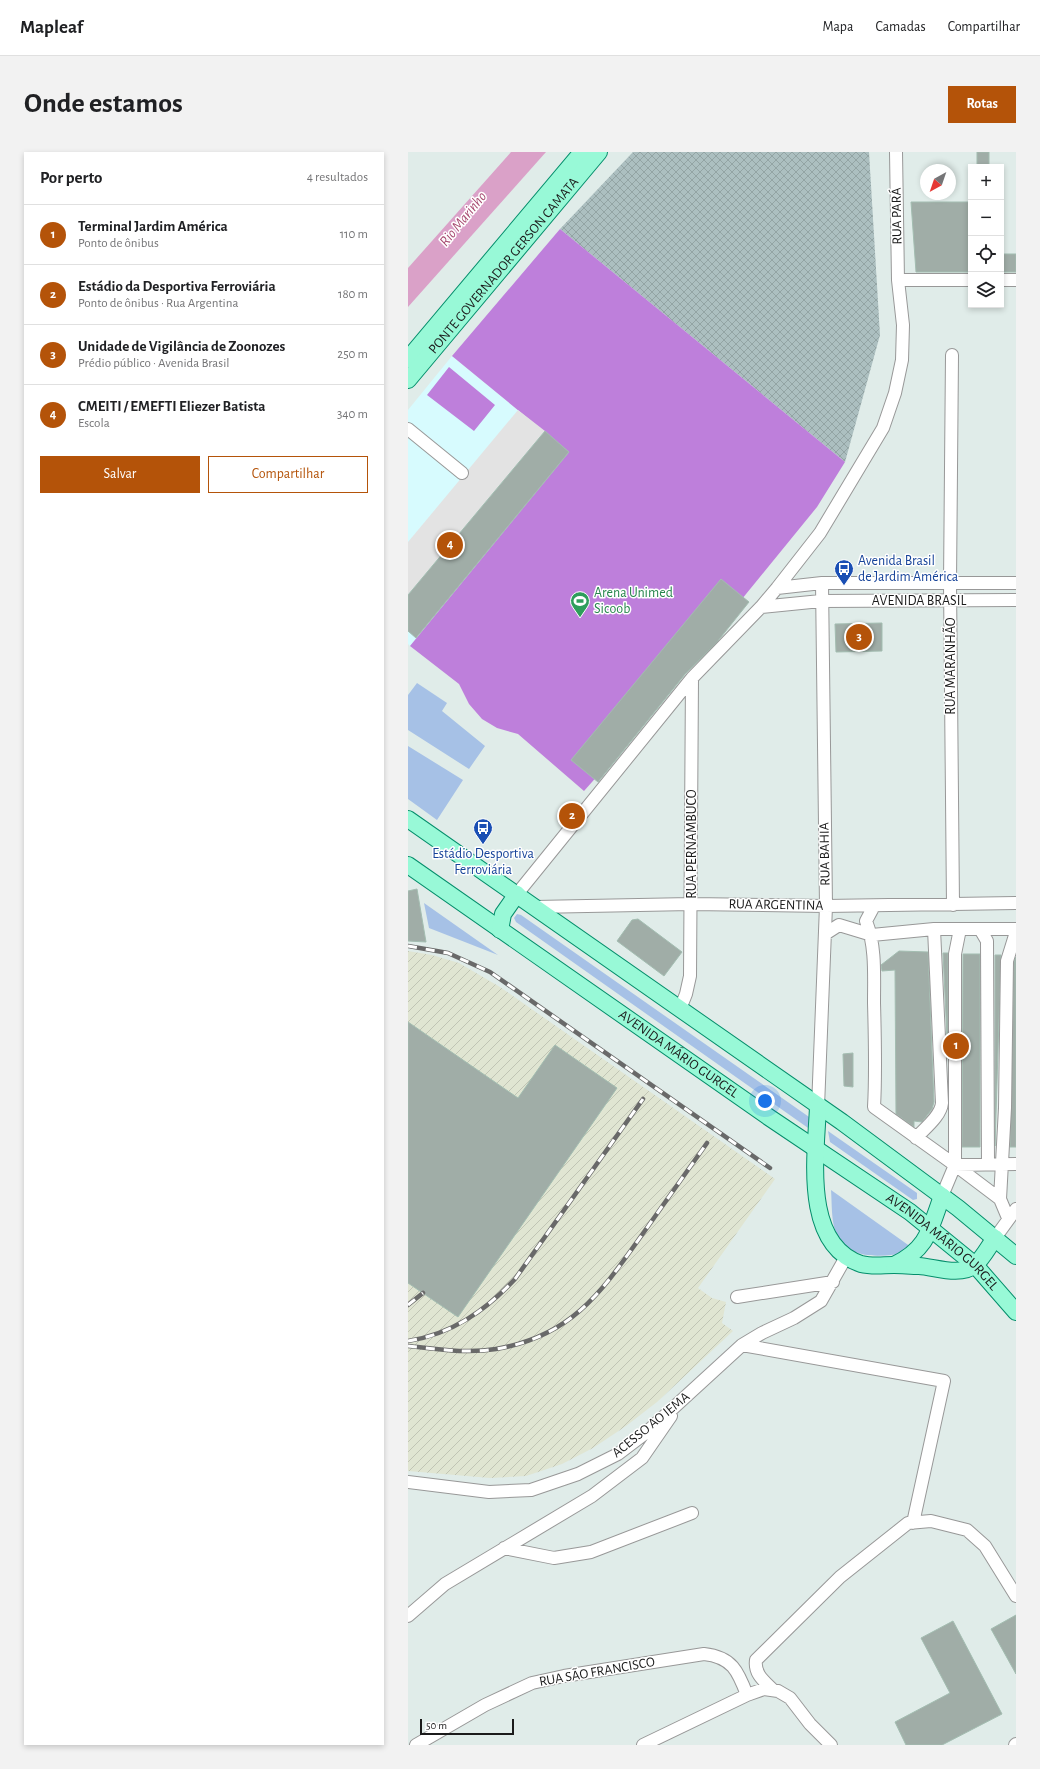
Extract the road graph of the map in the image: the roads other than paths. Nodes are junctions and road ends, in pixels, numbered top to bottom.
1 (582, 152) edge
2 (599, 152) edge
3 (608, 152) edge
4 (896, 152) edge
5 (529, 236) junction
6 (898, 280) junction
7 (968, 280) edge
8 (1004, 280) edge
9 (1016, 280) edge
10 (952, 355) dead end
11 (408, 358) edge
12 (408, 380) edge
13 (408, 429) edge
14 (462, 473) dead end
15 (822, 583) junction
16 (950, 583) junction
17 (1016, 583) edge
18 (777, 588) junction
19 (951, 600) junction
20 (1016, 600) edge
21 (822, 601) junction
22 (761, 607) junction
23 (692, 678) junction
24 (408, 818) edge
25 (408, 865) edge
26 (517, 894) junction
27 (1016, 903) edge
28 (691, 904) junction
29 (953, 905) junction
30 (826, 906) junction
31 (874, 906) junction
32 (535, 907) junction
33 (934, 929) junction
34 (960, 929) junction
35 (980, 929) junction
36 (500, 930) junction
37 (1016, 930) edge
38 (825, 934) junction
39 (872, 935) junction
40 (680, 1009) junction
41 (818, 1107) junction
42 (916, 1138) junction
43 (816, 1149) junction
44 (988, 1164) junction
45 (1003, 1164) junction
46 (1016, 1164) edge
47 (955, 1165) junction
48 (942, 1196) junction
49 (1000, 1199) junction
50 (1013, 1215) edge
51 (930, 1228) junction
52 (995, 1238) junction
53 (1016, 1256) edge
54 (846, 1257) junction
55 (894, 1265) junction
56 (975, 1265) junction
57 (833, 1282) junction
58 (737, 1297) dead end
59 (1016, 1312) edge
60 (742, 1345) junction
61 (682, 1400) junction
62 (408, 1482) edge
63 (692, 1512) dead end
64 (913, 1523) junction
65 (504, 1548) junction
66 (1016, 1596) edge
67 (408, 1616) edge
68 (774, 1690) junction
69 (747, 1695) junction
70 (416, 1745) edge
71 (643, 1745) edge
72 (831, 1745) edge

1 - 11 main road, PONTE GOVERNADOR GERSON CAMATA
2 - 5 main road, PONTE GOVERNADOR GERSON CAMATA
3 - 5 main road
4 - 6 street, RUA PARÁ
5 - 12 main road, PONTE GOVERNADOR GERSON CAMATA
6 - 7 street
6 - 18 street, RUA PARÁ
8 - 9 street
10 - 16 street, RUA MARANHÃO
13 - 14 street
15 - 16 street, AVENIDA BRASIL
15 - 18 street, AVENIDA BRASIL
15 - 21 street
16 - 17 street, AVENIDA BRASIL
16 - 19 street, RUA MARANHÃO
18 - 22 street, RUA PARÁ
19 - 20 street, AVENIDA BRASIL
19 - 21 street, AVENIDA BRASIL
19 - 29 street, RUA MARANHÃO
21 - 22 street, AVENIDA BRASIL
21 - 30 street, RUA BAHIA
22 - 23 street, RUA PARÁ
23 - 26 street, RUA PARÁ
23 - 28 street, RUA PERNAMBUCO
24 - 26 main road
25 - 36 main road, AVENIDA MÁRIO GURGEL
26 - 32 main road
26 - 36 main road
27 - 29 street, RUA ARGENTINA
28 - 30 street, RUA ARGENTINA
28 - 32 street, RUA ARGENTINA
28 - 40 street, RUA PERNAMBUCO
29 - 31 street, RUA ARGENTINA
30 - 31 street, RUA ARGENTINA
30 - 38 street, RUA BAHIA
31 - 39 street
32 - 40 main road
33 - 34 street
33 - 39 street
33 - 42 street
34 - 35 street
34 - 47 street
35 - 37 street
35 - 44 street
36 - 43 main road, AVENIDA MÁRIO GURGEL
37 - 45 street
38 - 39 street
38 - 41 street, RUA BAHIA
39 - 42 street
40 - 41 main road
41 - 43 main road
41 - 48 main road
42 - 47 street
43 - 51 main road, AVENIDA MÁRIO GURGEL
43 - 54 main road
44 - 45 street
44 - 47 street
45 - 46 street
45 - 49 street
47 - 48 street
47 - 49 street
48 - 51 main road
48 - 52 main road
49 - 50 street
50 - 52 street
51 - 55 main road
51 - 56 main road, AVENIDA MÁRIO GURGEL
52 - 53 main road
52 - 56 main road
54 - 55 main road
54 - 57 street, ACESSO AO IEMA
55 - 56 main road
56 - 59 main road, AVENIDA MÁRIO GURGEL
57 - 58 street
57 - 60 street, ACESSO AO IEMA
60 - 61 street, ACESSO AO IEMA
60 - 64 street
61 - 62 street, ACESSO AO IEMA
61 - 65 street
63 - 65 street
64 - 66 street
64 - 68 street
65 - 67 street
68 - 69 street
68 - 72 street
69 - 70 street, RUA SÃO FRANCISCO
69 - 71 street

